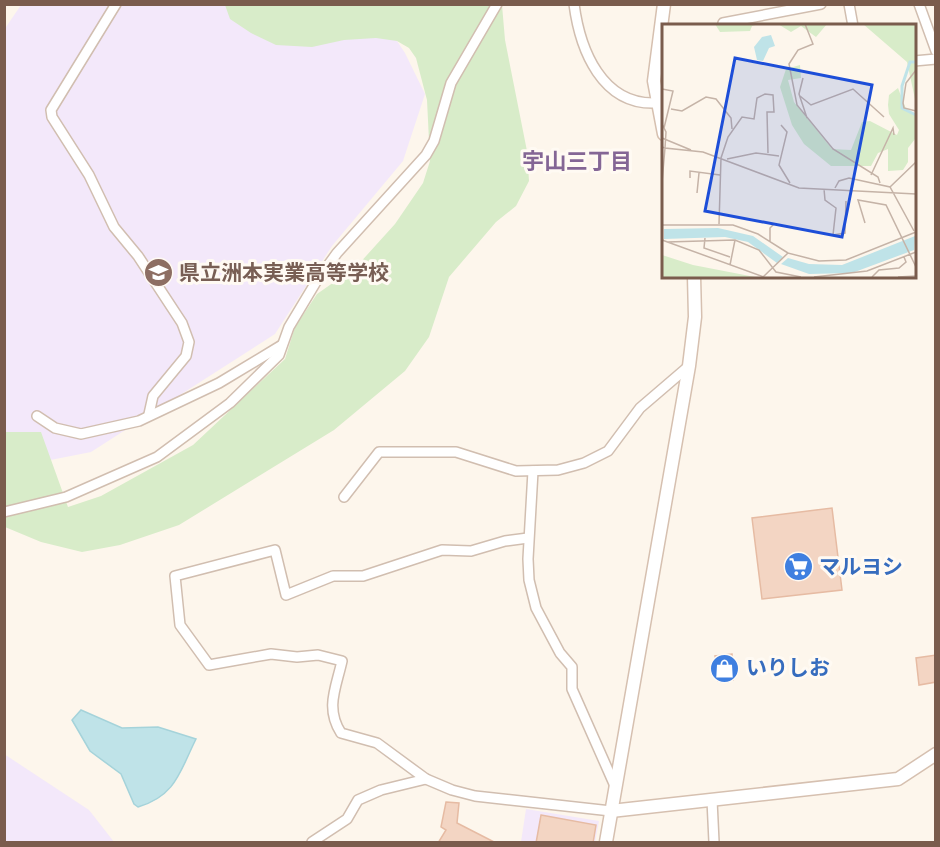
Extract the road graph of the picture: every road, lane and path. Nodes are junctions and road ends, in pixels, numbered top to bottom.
1 (116, 4) edge
2 (497, 4) edge
3 (574, 4) edge
4 (664, 4) edge
5 (821, 4) edge
6 (849, 4) edge
7 (919, 4) edge
8 (936, 19) edge
9 (767, 20) edge
10 (723, 23) dead end
11 (853, 24) edge
12 (927, 26) junction
13 (936, 51) edge
14 (936, 59) edge
15 (916, 61) edge
16 (657, 103) junction
17 (662, 125) edge
18 (694, 278) edge
19 (282, 345) junction
20 (689, 366) junction
21 (149, 414) junction
22 (37, 416) dead end
23 (532, 471) junction
24 (344, 497) dead end
25 (4, 512) edge
26 (528, 538) junction
27 (936, 754) edge
28 (426, 779) junction
29 (615, 786) junction
30 (712, 800) junction
31 (611, 811) junction
32 (312, 843) edge
33 (606, 843) edge
34 (714, 843) edge

1 - 21 street
2 - 19 street
3 - 16 street
4 - 16 street
5 - 9 street
6 - 11 street
7 - 12 street
8 - 12 street
9 - 10 street
12 - 13 street
14 - 15 street
16 - 17 street
18 - 20 street
19 - 21 street
19 - 25 street
20 - 23 street
20 - 29 street
21 - 22 street
23 - 24 street
23 - 26 street
26 - 28 street
26 - 29 street
27 - 30 street
28 - 31 street
28 - 32 street
29 - 31 street
30 - 31 street
30 - 34 street
31 - 33 street

